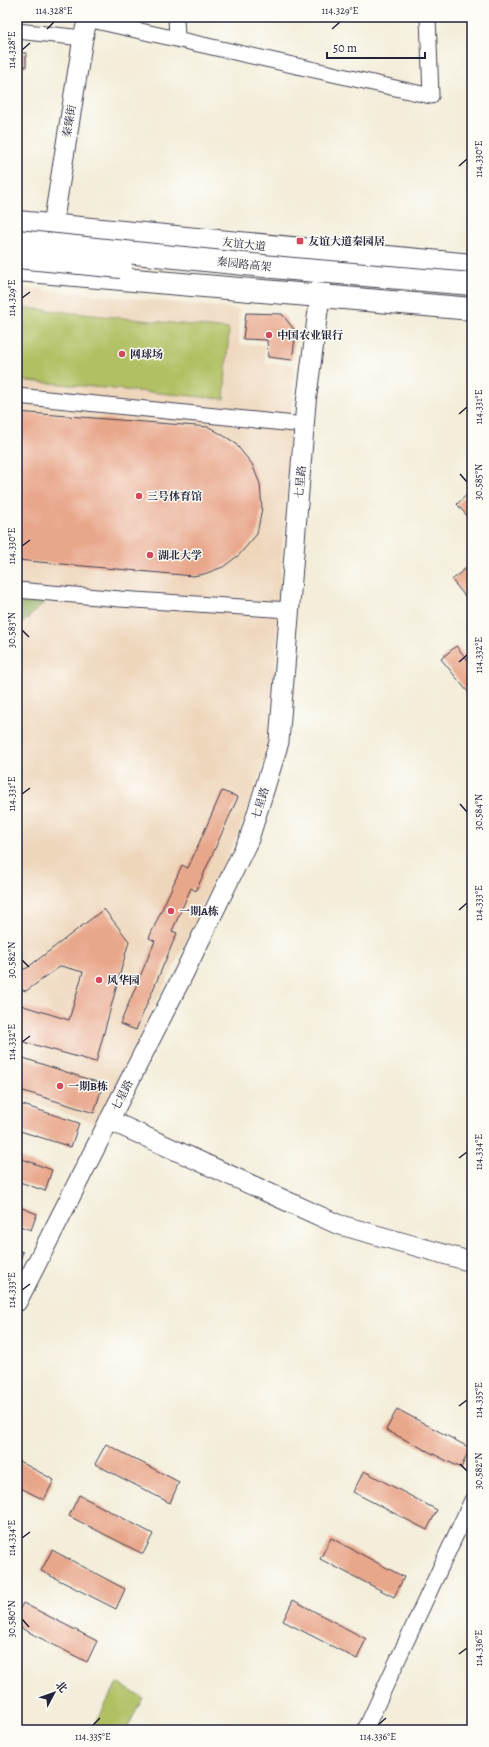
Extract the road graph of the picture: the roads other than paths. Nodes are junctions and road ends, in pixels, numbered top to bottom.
1 (176, 17) edge
2 (428, 17) edge
3 (88, 18) edge
4 (17, 31) edge
5 (82, 38) junction
6 (176, 39) junction
7 (17, 222) edge
8 (53, 225) junction
9 (17, 241) edge
10 (326, 252) junction
11 (472, 254) edge
12 (17, 257) edge
13 (419, 260) junction
14 (472, 265) edge
15 (17, 270) edge
16 (472, 284) edge
17 (320, 297) junction
18 (472, 298) edge
19 (472, 309) edge
20 (17, 396) edge
21 (304, 425) junction
22 (17, 590) edge
23 (290, 610) junction
24 (110, 1120) junction
25 (472, 1262) edge
26 (17, 1302) edge
27 (472, 1500) edge
28 (365, 1730) edge

1 - 6 street
2 - 6 street
3 - 5 street, 秦臻街
3 - 6 street
4 - 5 street
5 - 8 street, 秦臻街
7 - 8 main road, 友谊大道
8 - 10 main road, 友谊大道
9 - 16 main road, 秦园路高架, bridge
10 - 13 main road, 友谊大道
10 - 17 street, 七星路
11 - 13 main road
12 - 18 main road, 秦园路高架, bridge
13 - 14 main road, 友谊大道
15 - 17 main road
17 - 19 main road
17 - 21 street, 七星路
20 - 21 street
21 - 23 street, 七星路
22 - 23 street
23 - 24 street, 七星路
24 - 25 street
24 - 26 street, 七星路
27 - 28 street

